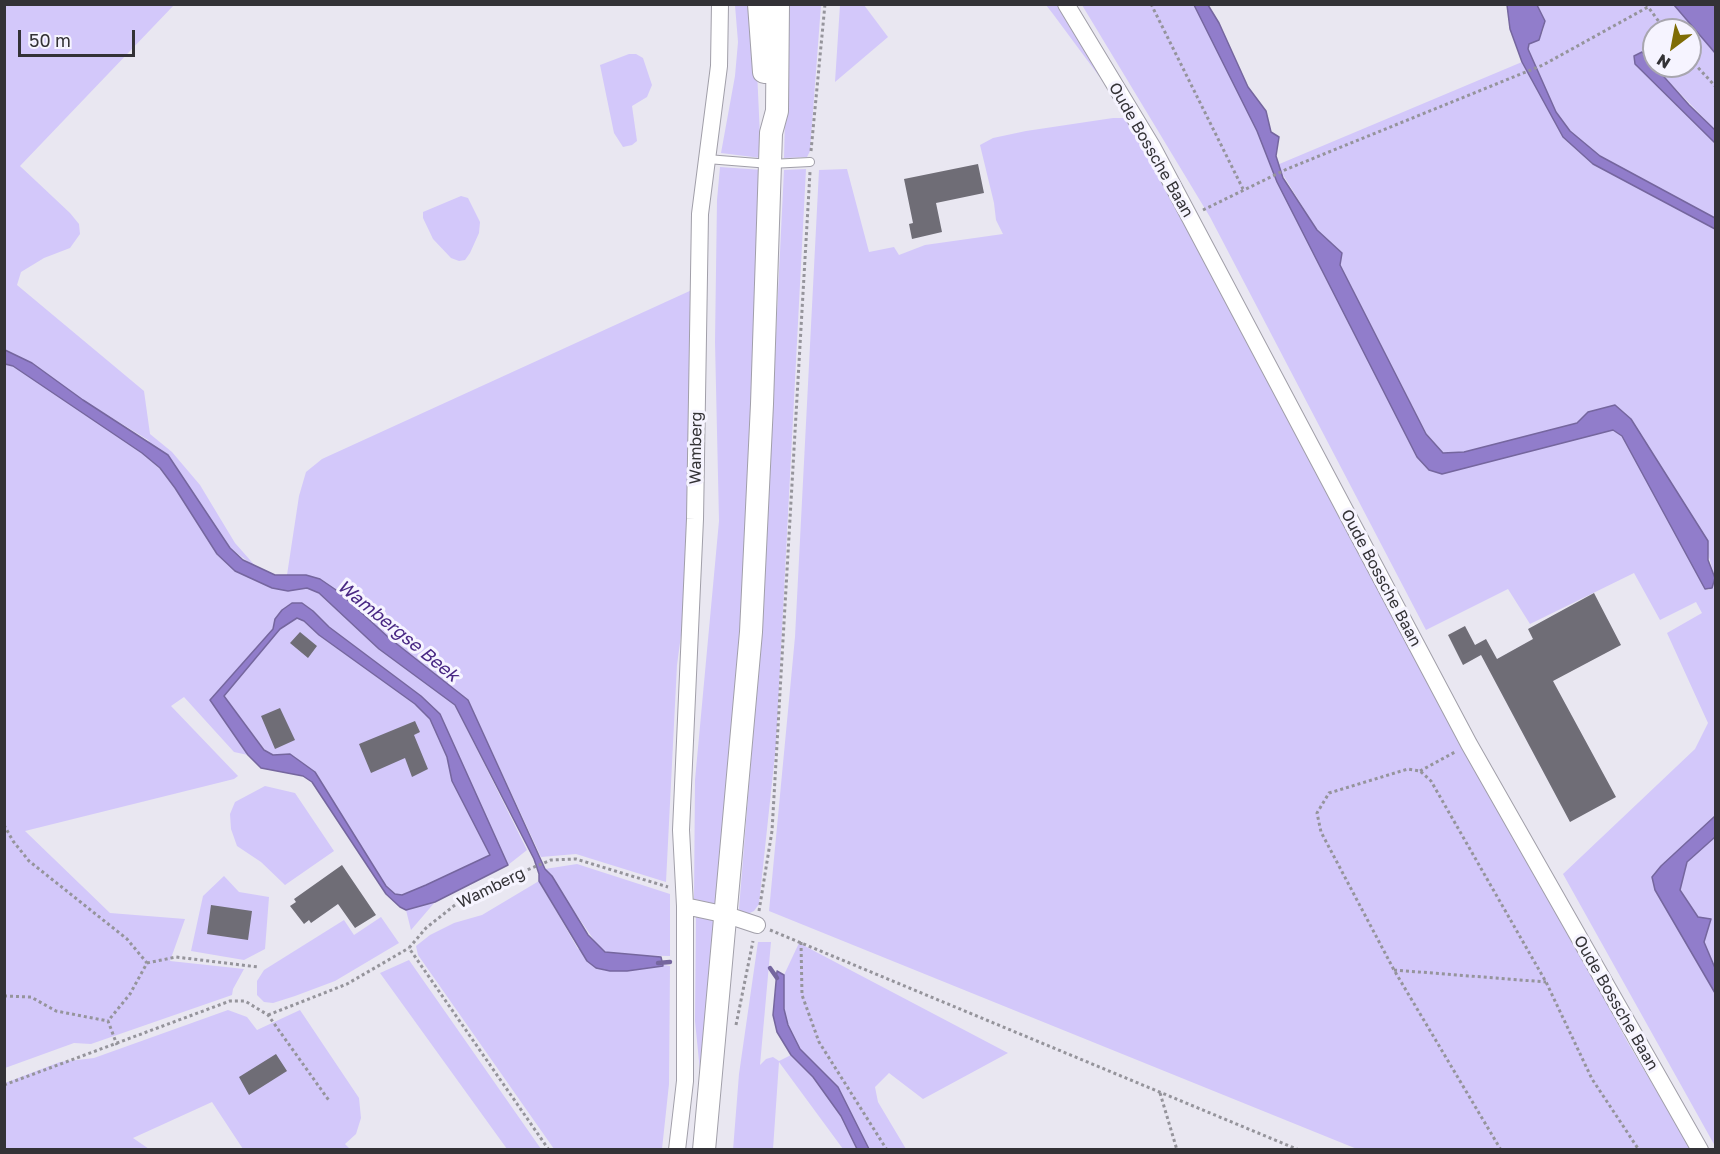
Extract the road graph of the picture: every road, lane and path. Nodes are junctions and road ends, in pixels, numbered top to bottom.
1 (720, 4) edge
2 (759, 4) edge
3 (778, 4) edge
4 (825, 4) edge
5 (1066, 4) edge
6 (1151, 4) edge
7 (1647, 6) edge
8 (1702, 72) edge
9 (1716, 87) edge
10 (771, 133) junction
11 (707, 159) junction
12 (810, 162) junction
13 (770, 164) junction
14 (1243, 189) junction
15 (1190, 217) junction
16 (1469, 744) junction
17 (1420, 771) junction
18 (4, 825) edge
19 (685, 899) junction
20 (727, 915) junction
21 (757, 925) junction
22 (801, 942) junction
23 (409, 948) junction
24 (147, 963) junction
25 (258, 967) dead end
26 (1394, 970) junction
27 (1546, 982) junction
28 (4, 996) edge
29 (268, 1015) junction
30 (108, 1021) junction
31 (736, 1026) dead end
32 (117, 1045) junction
33 (4, 1085) edge
34 (1160, 1093) junction
35 (330, 1102) dead end
36 (549, 1149) edge
37 (677, 1149) edge
38 (704, 1149) edge
39 (886, 1149) edge
40 (1177, 1149) edge
41 (1299, 1149) edge
42 (1501, 1149) edge
43 (1639, 1149) edge
44 (1700, 1149) edge

1 - 11 street, Wamberg
2 - 10 main road
3 - 10 main road
4 - 12 path
5 - 15 street, Oude Bossche Baan
6 - 14 path
7 - 14 path
8 - 9 path
10 - 13 main road
11 - 13 lane
11 - 19 street, Wamberg
12 - 13 lane
12 - 21 path
13 - 20 main road
14 - 15 path
15 - 16 street, Oude Bossche Baan
16 - 17 path
16 - 44 street, Oude Bossche Baan
17 - 26 path
17 - 27 path
18 - 24 path
19 - 20 street
19 - 23 path, Wamberg
19 - 37 street, Wamberg
20 - 21 street
20 - 38 main road
21 - 22 path
21 - 31 path
22 - 34 path
22 - 39 path
23 - 29 path, Wamberg
23 - 36 path
24 - 25 path
24 - 30 path
26 - 27 path
26 - 42 path
27 - 43 path
28 - 30 path
29 - 32 path
29 - 35 path
30 - 32 path
32 - 33 path
34 - 40 path
34 - 41 path

